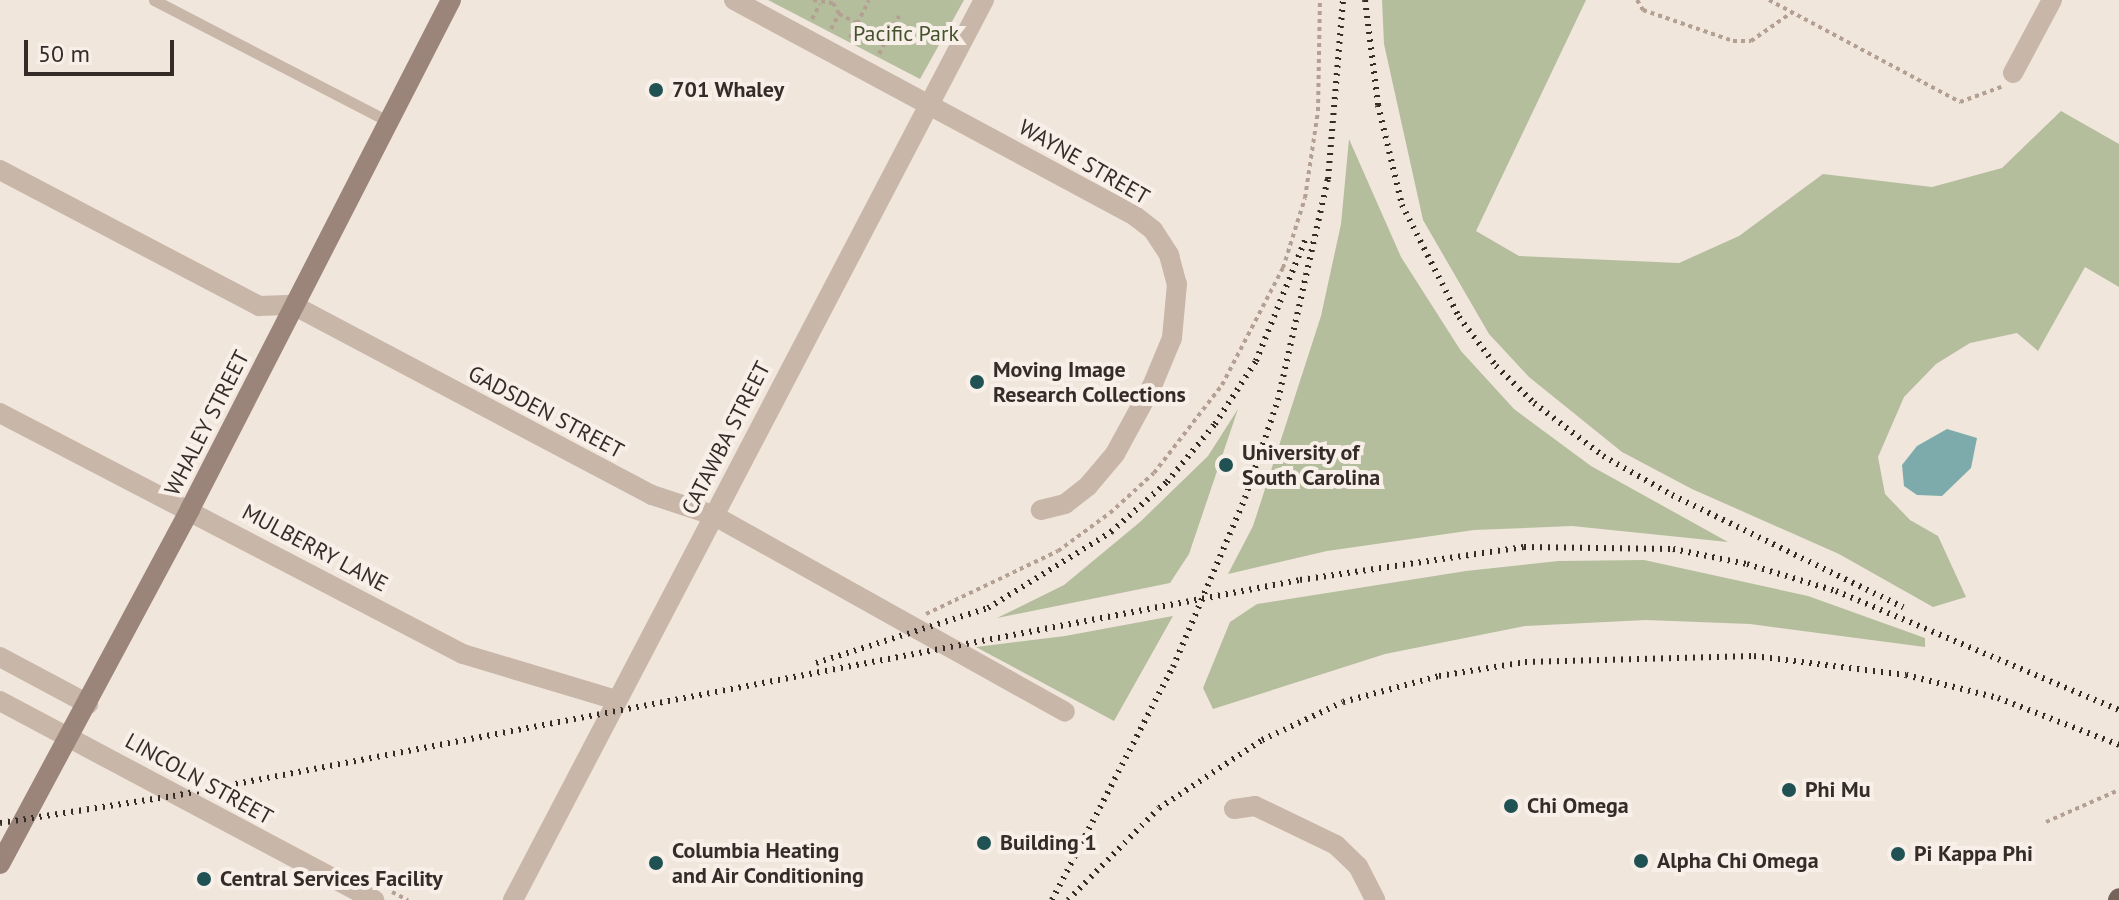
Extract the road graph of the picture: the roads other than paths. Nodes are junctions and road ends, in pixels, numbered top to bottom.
1 (154, 0) edge
2 (451, 0) edge
3 (734, 0) edge
4 (984, 0) edge
5 (2052, 0) edge
6 (2013, 73) road end
7 (929, 101) junction
8 (389, 122) junction
9 (0, 170) edge
10 (293, 305) junction
11 (0, 413) edge
12 (190, 509) junction
13 (1041, 510) dead end
14 (713, 515) junction
15 (0, 657) edge
16 (616, 700) junction
17 (0, 701) edge
18 (88, 704) junction
19 (1065, 712) dead end
20 (72, 736) junction
21 (1234, 809) dead end
22 (0, 864) edge
23 (374, 900) edge
24 (513, 900) edge
25 (1375, 900) edge

1 - 8 lane
2 - 8 main road, WHALEY STREET
3 - 7 street, WAYNE STREET
4 - 7 street, CATAWBA STREET
5 - 6 street
7 - 13 street, WAYNE STREET
7 - 14 street, CATAWBA STREET
8 - 10 main road, WHALEY STREET
9 - 10 street, GADSDEN STREET
10 - 12 main road, WHALEY STREET
10 - 14 street, GADSDEN STREET
11 - 12 street, MULBERRY LANE
12 - 16 street, MULBERRY LANE
12 - 18 main road, WHALEY STREET
14 - 16 street, CATAWBA STREET
14 - 19 street, GADSDEN STREET
15 - 18 street
16 - 24 street, CATAWBA STREET
17 - 20 street, LINCOLN STREET
18 - 20 main road, WHALEY STREET
20 - 22 main road, WHALEY STREET
20 - 23 street, LINCOLN STREET
21 - 25 street

